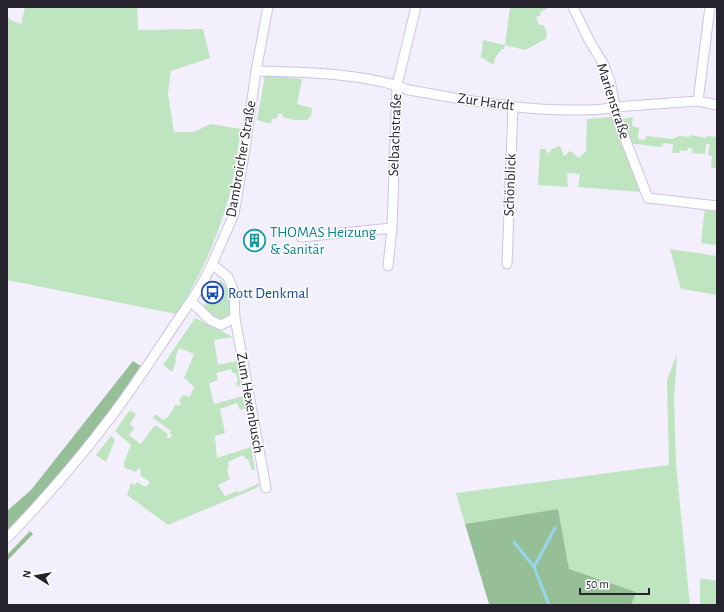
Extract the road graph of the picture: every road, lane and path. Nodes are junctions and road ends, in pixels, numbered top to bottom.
1 (268, 7) edge
2 (416, 7) edge
3 (573, 7) edge
4 (710, 7) edge
5 (256, 71) junction
6 (397, 85) junction
7 (698, 101) junction
8 (717, 105) edge
9 (513, 107) junction
10 (614, 107) junction
11 (717, 206) edge
12 (392, 228) junction
13 (301, 237) dead end
14 (212, 264) junction
15 (507, 264) dead end
16 (388, 266) dead end
17 (191, 301) junction
18 (235, 318) junction
19 (266, 488) dead end
20 (7, 538) edge

1 - 5 street, Dambroicher Straße
2 - 6 street, Selbachstraße
3 - 10 street, Marienstraße
4 - 7 street
5 - 6 street, Zur Hardt
5 - 14 street, Dambroicher Straße
6 - 9 street, Zur Hardt
6 - 12 street, Selbachstraße
7 - 8 street, Zur Hardt
7 - 10 street, Zur Hardt
9 - 10 street, Zur Hardt
9 - 15 street, Schönblick
10 - 11 street, Marienstraße
12 - 13 street
12 - 16 street, Selbachstraße
14 - 17 street, Dambroicher Straße
14 - 18 street, Zum Hexenbusch
17 - 18 street
17 - 20 street, Dambroicher Straße
18 - 19 street, Zum Hexenbusch

